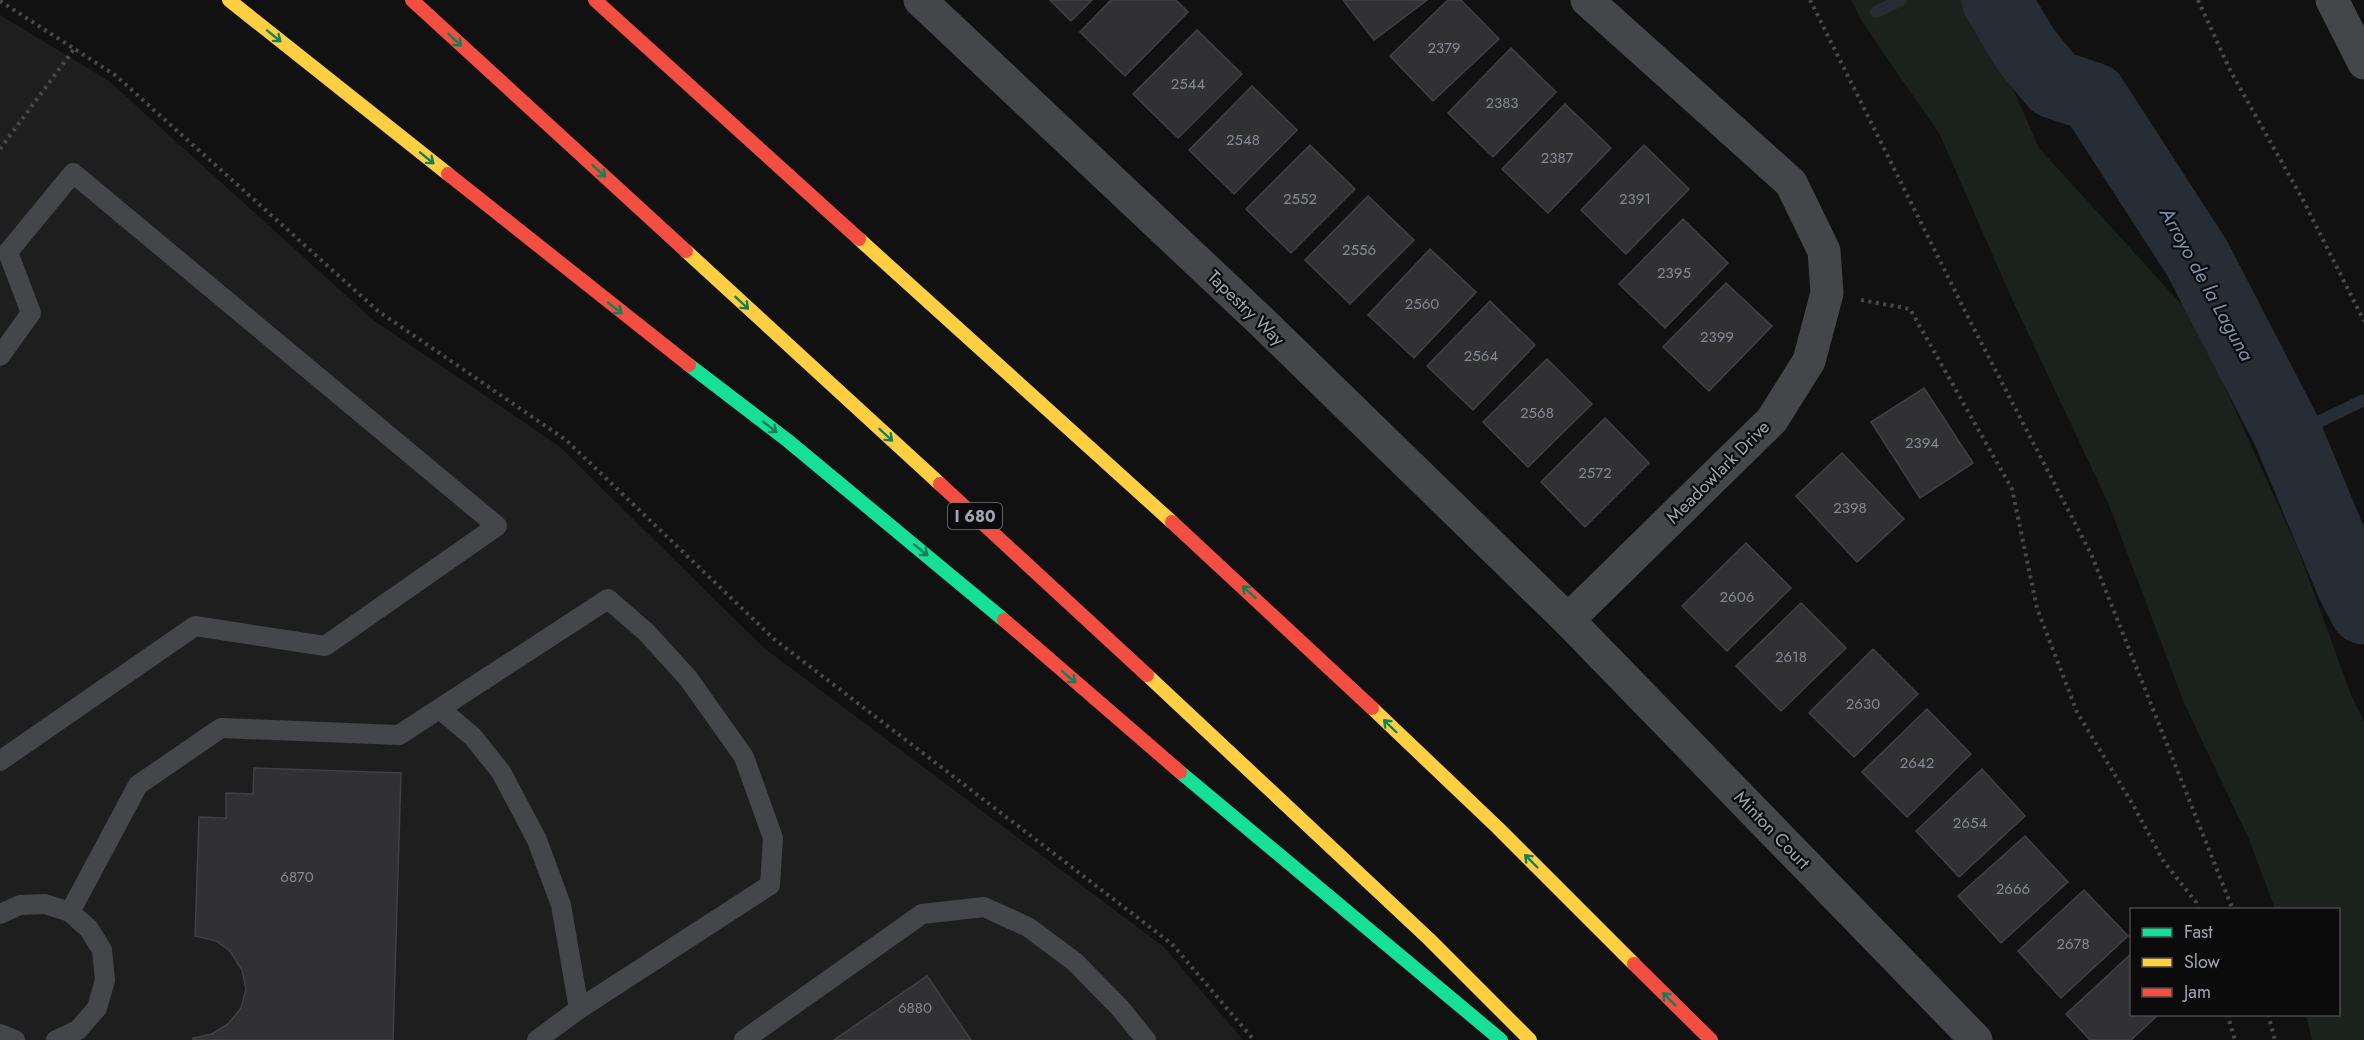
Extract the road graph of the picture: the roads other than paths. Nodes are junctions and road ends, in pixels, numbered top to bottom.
1 (229, 0) edge
2 (412, 0) edge
3 (595, 0) edge
4 (920, 0) edge
5 (1587, 0) edge
6 (2332, 0) edge
7 (2364, 63) edge
8 (0, 356) edge
9 (1568, 620) junction
10 (440, 709) junction
11 (0, 761) edge
12 (70, 912) junction
13 (0, 914) edge
14 (579, 1009) junction
15 (0, 1034) edge
16 (15, 1040) edge
17 (56, 1040) edge
18 (537, 1040) edge
19 (744, 1040) edge
20 (1146, 1040) edge
21 (1501, 1040) edge
22 (1530, 1040) edge
23 (1711, 1040) edge
24 (1976, 1040) edge

1 -> 21 highway
2 -> 22 highway, I 680
23 -> 3 highway
4 - 9 street, Tapestry Way
5 - 9 street, Meadowlark Drive
6 - 7 street
8 - 11 lane
9 - 24 street, Minton Court
10 - 12 lane
10 - 14 lane
10 - 14 lane
12 - 13 lane
12 - 17 lane
14 - 18 lane
15 - 16 lane
19 - 20 lane

